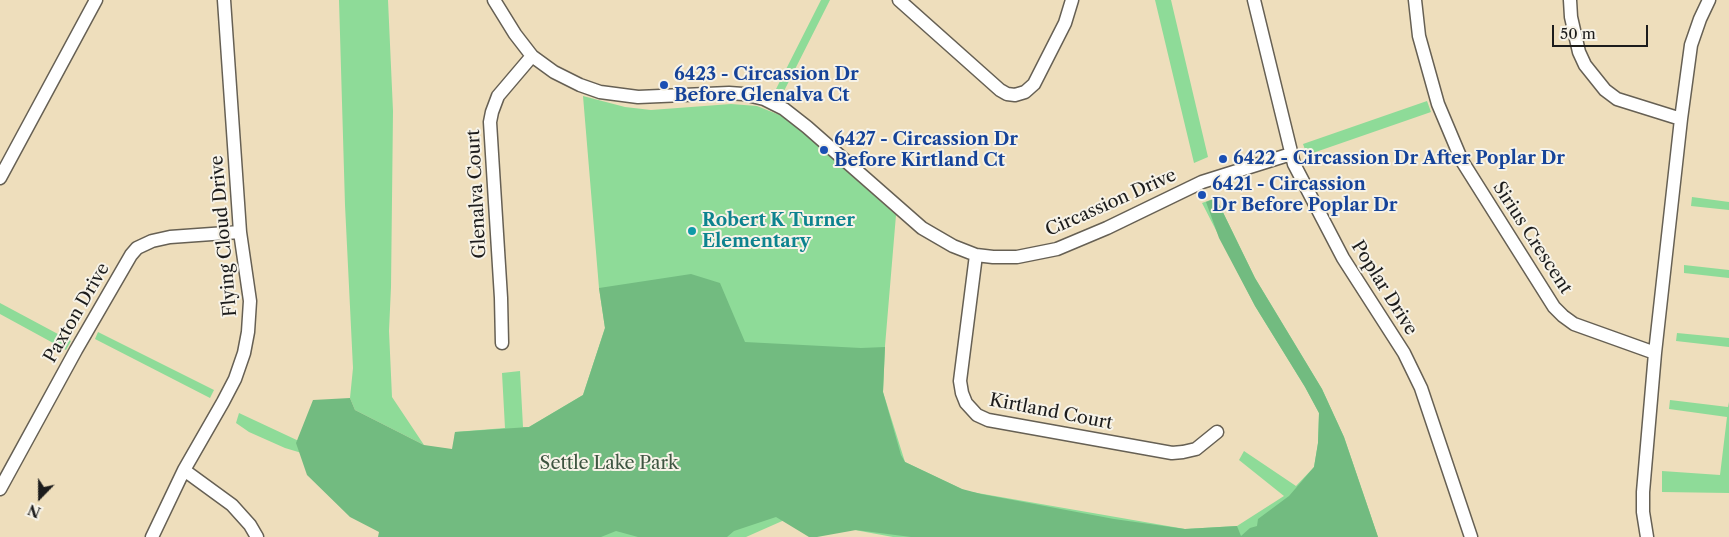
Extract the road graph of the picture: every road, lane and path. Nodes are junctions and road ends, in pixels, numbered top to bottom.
1 (96, 0) edge
2 (224, 0) edge
3 (494, 0) edge
4 (899, 0) edge
5 (1072, 0) edge
6 (1254, 0) edge
7 (1415, 0) edge
8 (1570, 0) edge
9 (1709, 0) edge
10 (532, 56) junction
11 (1681, 119) junction
12 (1291, 154) junction
13 (0, 178) edge
14 (240, 232) junction
15 (976, 255) junction
16 (502, 343) dead end
17 (1655, 353) junction
18 (1217, 432) dead end
19 (184, 470) junction
20 (0, 489) edge
21 (152, 537) edge
22 (257, 537) edge
23 (1471, 537) edge
24 (1647, 537) edge

1 - 13 street
2 - 14 street, Flying Cloud Drive
3 - 10 street, Circassion Drive
4 - 5 street
6 - 12 street, Poplar Drive
7 - 17 street, Sirius Crescent
8 - 11 street
9 - 11 street
10 - 15 street, Circassion Drive
10 - 16 street, Glenalva Court
11 - 17 street
12 - 15 street, Circassion Drive
12 - 23 street, Poplar Drive
14 - 19 street, Flying Cloud Drive
14 - 20 street, Paxton Drive
15 - 18 street, Kirtland Court
17 - 24 street
19 - 21 street, Flying Cloud Drive
19 - 22 street

